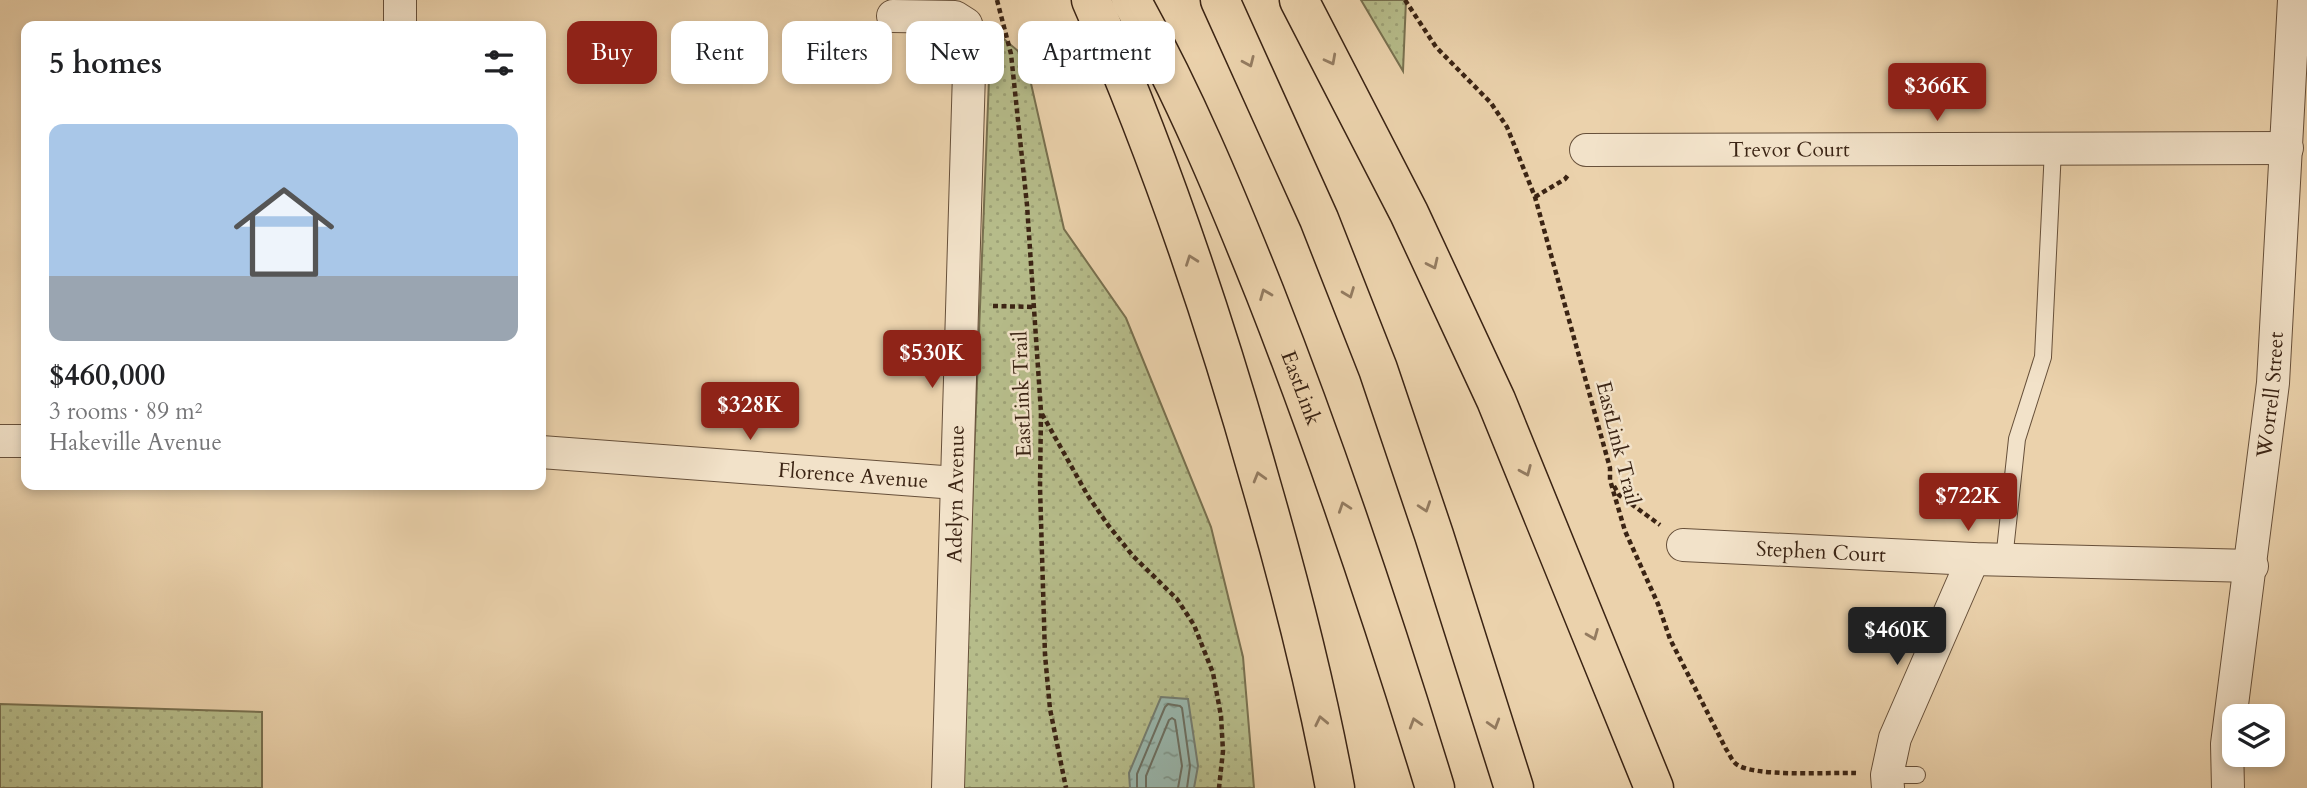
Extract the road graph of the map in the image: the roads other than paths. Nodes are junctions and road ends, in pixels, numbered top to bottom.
1 (400, 0) edge
2 (1091, 0) edge
3 (1131, 0) edge
4 (1220, 0) edge
5 (1299, 0) edge
6 (2294, 0) edge
7 (893, 16) dead end
8 (400, 21) edge
9 (2287, 148) junction
10 (2053, 149) junction
11 (1587, 150) dead end
12 (0, 441) edge
13 (21, 441) edge
14 (546, 452) edge
15 (956, 484) junction
16 (1683, 545) road end
17 (1973, 559) junction
18 (2004, 560) junction
19 (2252, 566) junction
20 (1897, 779) edge
21 (948, 788) edge
22 (1335, 788) edge
23 (1436, 788) edge
24 (1514, 788) edge
25 (1654, 788) edge
26 (2228, 788) edge

1 - 8 street
22 -> 2 highway
23 -> 3 highway, EastLink
4 -> 24 highway
5 -> 25 highway
6 - 9 street, Worrell Street
7 - 15 street, Adelyn Avenue
9 - 10 street, Trevor Court
9 - 19 street, Worrell Street
10 - 11 street, Trevor Court
10 - 18 lane
12 - 13 street
14 - 15 street, Florence Avenue
15 - 21 street, Adelyn Avenue
16 - 17 street, Stephen Court
17 - 18 street, Stephen Court
17 - 20 street
18 - 19 street, Stephen Court
19 - 26 street, Worrell Street

